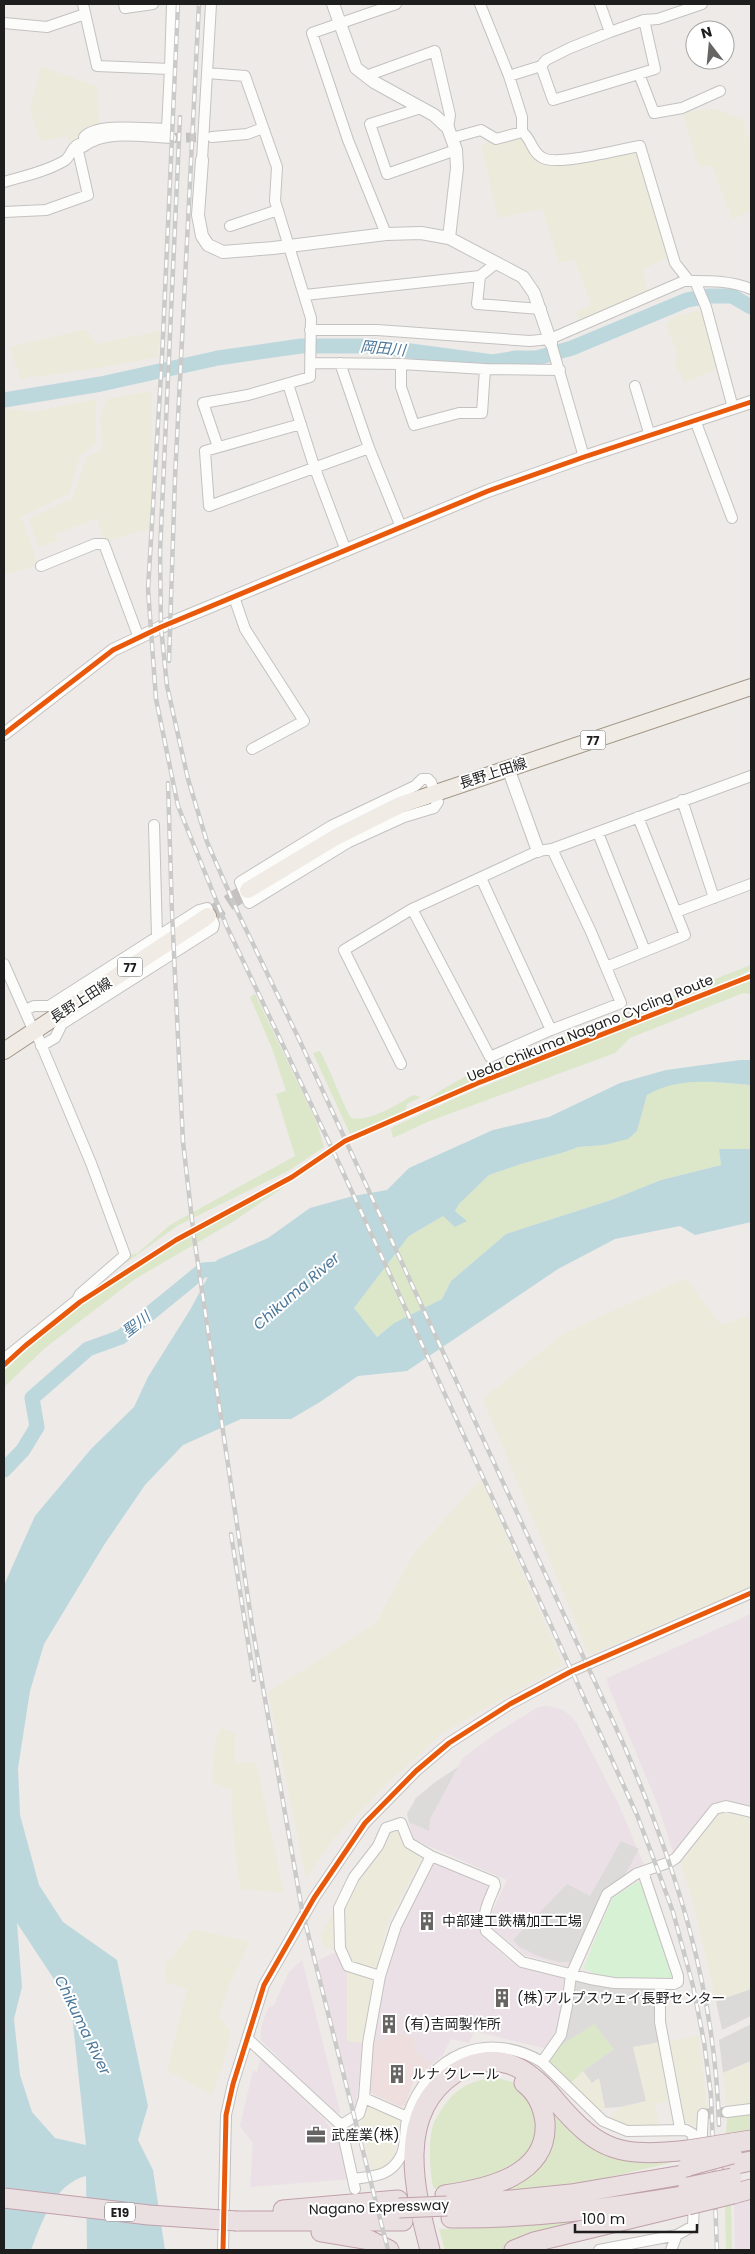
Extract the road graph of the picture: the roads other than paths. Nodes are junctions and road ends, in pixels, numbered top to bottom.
1 (124, 4) edge
2 (153, 4) edge
3 (172, 4) edge
4 (211, 4) edge
5 (333, 4) edge
6 (396, 4) edge
7 (480, 4) edge
8 (600, 4) edge
9 (702, 4) edge
10 (84, 9) edge
11 (644, 20) junction
12 (4, 23) edge
13 (340, 24) junction
14 (610, 32) junction
15 (541, 66) junction
16 (170, 69) junction
17 (207, 73) junction
18 (639, 74) junction
19 (366, 76) junction
20 (509, 76) junction
21 (720, 91) dead end
22 (421, 108) junction
23 (263, 128) junction
24 (522, 132) junction
25 (212, 137) tunnel mouth
26 (171, 138) tunnel mouth
27 (452, 139) junction
28 (82, 148) junction
29 (202, 160) joint
30 (4, 182) edge
31 (278, 210) junction
32 (4, 212) edge
33 (230, 226) dead end
34 (386, 234) junction
35 (449, 238) junction
36 (289, 246) junction
37 (495, 264) junction
38 (480, 276) junction
39 (692, 281) junction
40 (751, 289) edge
41 (305, 295) junction
42 (540, 309) junction
43 (310, 332) junction
44 (550, 341) junction
45 (311, 361) junction
46 (340, 363) junction
47 (401, 364) junction
48 (559, 367) junction
49 (485, 370) junction
50 (288, 384) junction
51 (635, 386) dead end
52 (751, 402) edge
53 (733, 408) junction
54 (696, 420) junction
55 (301, 424) junction
56 (650, 436) junction
57 (218, 447) junction
58 (369, 448) junction
59 (584, 457) junction
60 (314, 466) junction
61 (732, 518) dead end
62 (401, 527) junction
63 (346, 551) junction
64 (41, 566) dead end
65 (234, 597) junction
66 (139, 638) junction
67 (751, 687) edge
68 (4, 731) edge
69 (252, 749) dead end
70 (508, 768) junction
71 (751, 776) edge
72 (435, 792) junction
73 (682, 800) junction
74 (638, 817) junction
75 (154, 825) dead end
76 (598, 833) junction
77 (552, 849) junction
78 (538, 851) junction
79 (481, 878) junction
80 (751, 884) edge
81 (248, 890) tunnel mouth
82 (714, 898) junction
83 (412, 909) junction
84 (676, 912) junction
85 (208, 916) tunnel mouth
86 (157, 937) junction
87 (645, 951) junction
88 (4, 964) edge
89 (606, 967) junction
90 (25, 1010) junction
91 (35, 1030) junction
92 (551, 1030) junction
93 (41, 1046) junction
94 (4, 1051) edge
95 (401, 1064) dead end
96 (4, 1359) edge
97 (751, 1592) edge
98 (751, 1812) edge
99 (431, 1856) junction
100 (645, 1872) junction
101 (572, 1975) junction
102 (380, 1976) junction
103 (660, 1984) junction
104 (248, 2039) junction
105 (542, 2062) junction
106 (364, 2098) junction
107 (751, 2109) edge
108 (727, 2112) tunnel mouth
109 (703, 2114) dead end
110 (407, 2117) junction
111 (341, 2125) junction
112 (680, 2128) junction
113 (751, 2140) edge
114 (751, 2149) edge
115 (751, 2161) edge
116 (737, 2174) edge
117 (751, 2174) edge
118 (689, 2178) junction
119 (4, 2185) edge
120 (4, 2198) edge
121 (448, 2206) junction
122 (400, 2210) junction
123 (237, 2218) junction
124 (677, 2235) junction
125 (223, 2250) edge
126 (388, 2250) edge
127 (430, 2250) edge
128 (439, 2250) edge
129 (514, 2250) edge
130 (599, 2250) edge
131 (671, 2250) edge

1 - 2 street
3 - 16 street
4 - 17 street
5 - 13 street
6 - 13 street
7 - 20 street
8 - 14 street
9 - 11 street
10 - 12 street
10 - 16 street
11 - 14 street
11 - 18 street
13 - 19 street
13 - 34 street
14 - 15 street
15 - 18 street
15 - 20 street
16 - 28 street
17 - 23 street
17 - 29 street
18 - 21 street
19 - 22 street
19 - 27 street
20 - 24 street
22 - 27 street
22 - 27 street
23 - 25 street
23 - 31 street
24 - 27 street
24 - 39 street
26 - 28 street
27 - 35 street
28 - 30 street
28 - 32 street
29 - 36 street
31 - 33 street
31 - 36 street
34 - 35 street
34 - 36 street
35 - 37 street
36 - 41 street
37 - 38 street
37 - 42 street
38 - 41 street
38 - 42 street
39 - 40 street
39 - 44 street
39 - 53 street
41 - 43 street
42 - 44 street
43 - 44 street
43 - 45 street
44 - 48 street
45 - 46 street
45 - 50 street
46 - 47 street
46 - 58 street
47 - 49 street
47 - 49 street
48 - 49 street
48 - 59 street
50 - 55 street
50 - 57 street
51 - 56 street
52 - 53 street
53 - 54 street
54 - 56 street
54 - 61 street
55 - 57 street
55 - 60 street
56 - 59 street
57 - 60 street
58 - 60 street
58 - 62 street
59 - 62 street
60 - 63 street
62 - 63 street
63 - 65 street
64 - 66 street
65 - 66 street
65 - 69 street
66 - 68 street
67 - 70 main road, 長野上田線 / 77
70 - 72 main road, 長野上田線 / 77
70 - 78 street
71 - 73 street
72 - 72 street
72 - 81 main road, 長野上田線 / 77
73 - 74 street
73 - 82 street
74 - 76 street
74 - 84 street
75 - 86 street
76 - 77 street
76 - 87 street
77 - 78 street
77 - 89 street
78 - 79 street
79 - 83 street
79 - 92 street
80 - 82 street
82 - 84 street
83 - 92 street
83 - 95 street
84 - 87 street
85 - 91 main road, 長野上田線 / 77
86 - 90 street
86 - 93 street
87 - 89 street
88 - 90 street
89 - 92 street
90 - 91 street
91 - 93 street
91 - 94 main road, 長野上田線 / 77
93 - 96 street
97 - 104 street
98 - 100 street
99 - 101 street
99 - 102 street
99 - 102 street
100 - 101 street
100 - 103 street
101 - 103 street
101 - 105 street
102 - 106 street
103 - 112 street
104 - 111 street
104 - 125 street
105 - 110 street
105 - 112 street
106 - 110 street
106 - 111 street
107 - 108 street
109 - 118 street
110 - 111 street
112 - 118 street
113 - 116 highway
114 - 116 highway
115 - 116 highway, Nagano Expressway / E19
116 - 117 highway, Nagano Expressway / E19
116 - 118 highway, bridge
116 - 118 highway, Nagano Expressway / E19, bridge
118 - 121 highway, Nagano Expressway / E19
118 - 121 highway, Nagano Expressway / E19
118 - 124 street
118 - 127 highway
118 - 129 highway
119 - 123 highway, Nagano Expressway / E19
120 - 123 highway, Nagano Expressway / E19, bridge
121 - 122 highway, Nagano Expressway / E19, bridge
121 - 128 highway
122 - 123 highway, Nagano Expressway / E19
122 - 123 highway, Nagano Expressway / E19
123 - 126 highway
124 - 130 street
124 - 131 street

